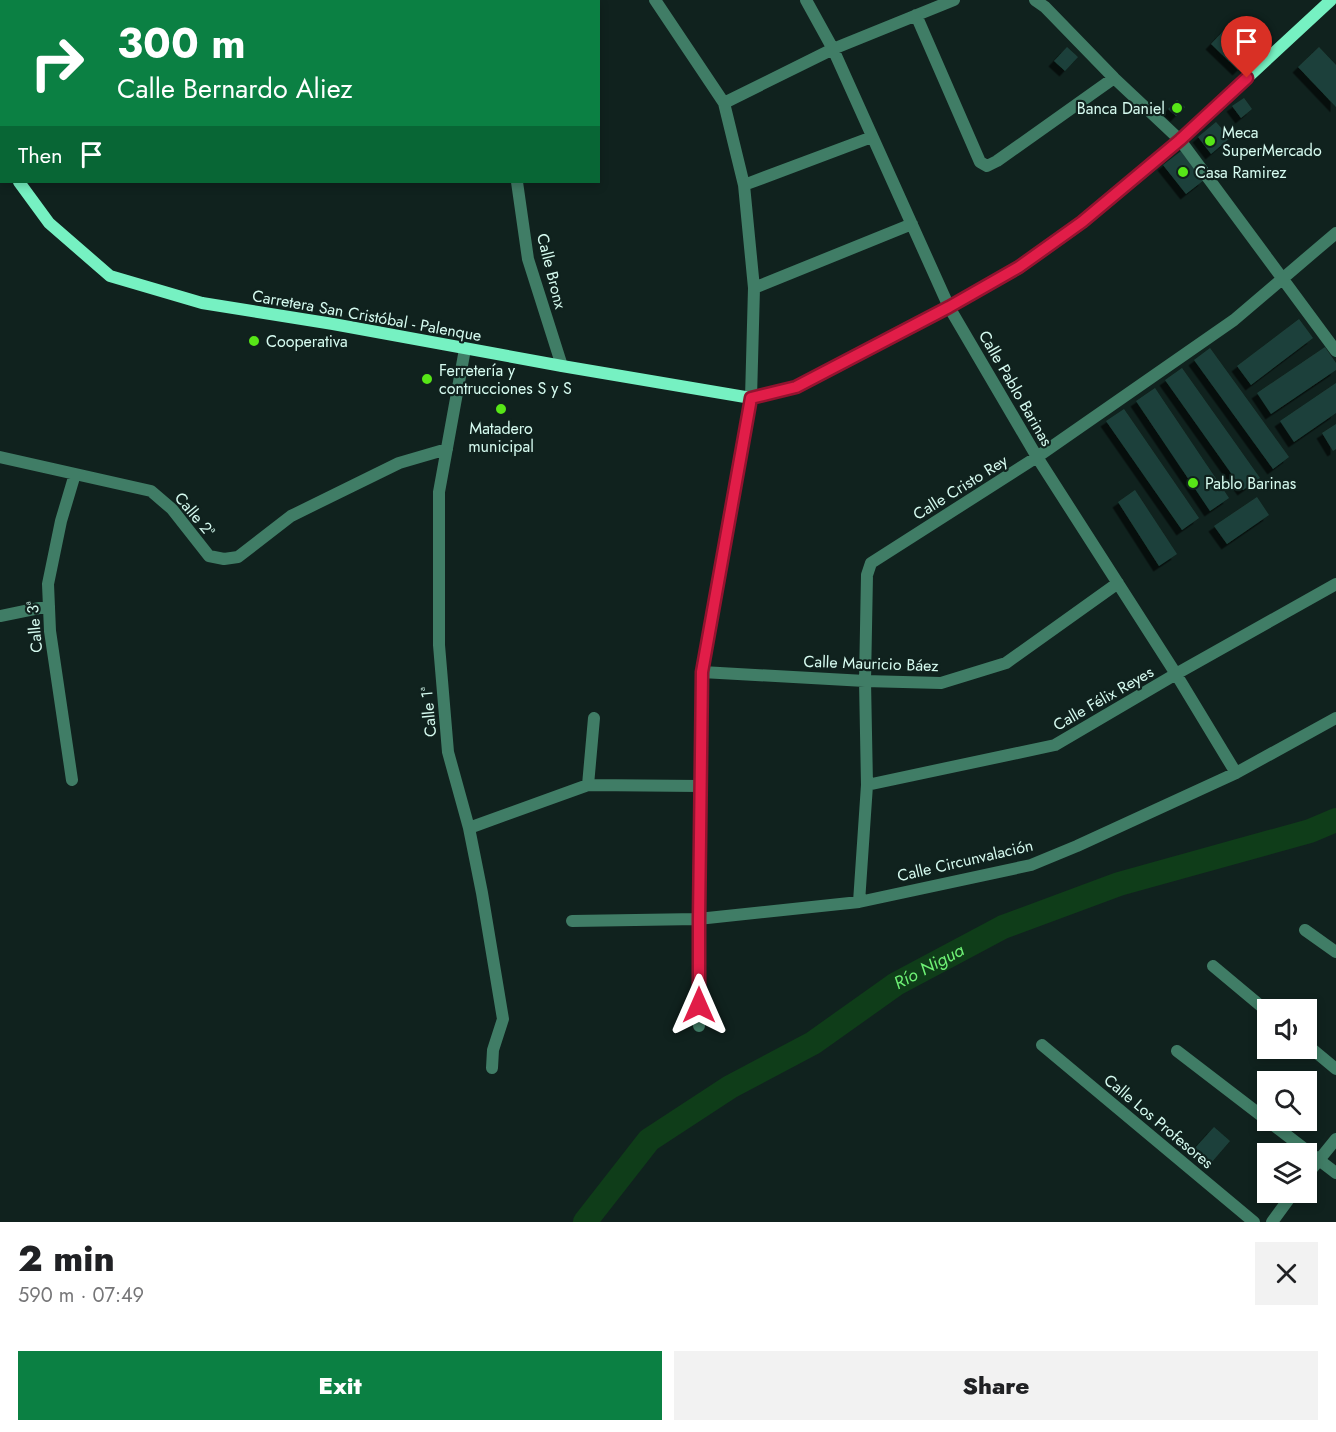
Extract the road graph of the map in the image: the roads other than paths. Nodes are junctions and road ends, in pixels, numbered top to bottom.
1 (656, 0) edge
2 (806, 0) edge
3 (954, 0) edge
4 (1331, 0) edge
5 (1044, 2) edge
6 (916, 15) junction
7 (833, 49) junction
8 (1114, 78) junction
9 (724, 104) junction
10 (873, 136) junction
11 (1180, 140) junction
12 (20, 183) edge
13 (517, 183) edge
14 (744, 185) junction
15 (912, 224) junction
16 (1336, 232) edge
17 (1283, 278) junction
18 (754, 288) junction
19 (949, 307) junction
20 (465, 348) junction
21 (1336, 351) edge
22 (562, 366) junction
23 (751, 398) junction
24 (447, 448) junction
25 (0, 457) edge
26 (1037, 458) junction
27 (75, 474) junction
28 (1118, 583) junction
29 (1336, 584) edge
30 (48, 606) junction
31 (0, 616) edge
32 (702, 672) junction
33 (1176, 674) junction
34 (865, 681) junction
35 (594, 717) dead end
36 (1336, 718) edge
37 (1236, 773) junction
38 (72, 780) dead end
39 (588, 785) junction
40 (867, 785) junction
41 (700, 786) junction
42 (469, 828) junction
43 (859, 902) junction
44 (699, 919) junction
45 (572, 921) dead end
46 (1305, 930) dead end
47 (1336, 952) edge
48 (1213, 966) dead end
49 (1257, 1003) edge
50 (699, 1026) dead end
51 (1042, 1045) dead end
52 (1177, 1051) dead end
53 (1317, 1053) edge
54 (492, 1068) dead end
55 (1336, 1069) edge
56 (1336, 1138) edge
57 (1318, 1160) junction
58 (1336, 1173) edge
59 (1286, 1203) edge
60 (1254, 1222) edge
61 (1272, 1222) edge

1 - 9 street
2 - 7 street, Calle Pablo Barinas
3 - 6 street
4 - 11 main road
5 - 8 street
6 - 7 street
6 - 8 street
7 - 9 street
7 - 10 street, Calle Pablo Barinas
8 - 11 street
9 - 14 street
10 - 14 street
10 - 15 street, Calle Pablo Barinas
11 - 17 street
11 - 19 main road
12 - 20 main road, Carretera San Cristóbal - Palenque
13 - 22 street, Calle Bronx
14 - 18 street
15 - 18 street
15 - 19 street, Calle Pablo Barinas
16 - 17 street, Calle Cristo Rey
17 - 21 street
17 - 26 street, Calle Cristo Rey
18 - 23 street
19 - 23 main road
19 - 26 street, Calle Pablo Barinas
20 - 22 main road, Carretera San Cristóbal - Palenque
20 - 24 street, Calle 1ª
22 - 23 main road, Carretera San Cristóbal - Palenque
23 - 32 street
24 - 27 street, Calle 2ª
24 - 42 street, Calle 1ª
25 - 27 street, Calle 2ª
26 - 28 street, Calle Pablo Barinas
26 - 34 street, Calle Cristo Rey
27 - 30 street, Calle 3ª
28 - 33 street, Calle Pablo Barinas
28 - 34 street, Calle Mauricio Báez
29 - 33 street, Calle Félix Reyes
30 - 31 street
30 - 38 street, Calle 3ª
32 - 34 street, Calle Mauricio Báez
32 - 41 street
33 - 37 street, Calle Pablo Barinas
33 - 40 street, Calle Félix Reyes
34 - 40 street, Calle Cristo Rey
35 - 39 street
36 - 37 street, Calle Circunvalación
37 - 43 street, Calle Circunvalación
39 - 41 street
39 - 42 street
40 - 43 street, Calle Cristo Rey
41 - 44 street
42 - 54 street, Calle 1ª
43 - 44 street, Calle Circunvalación
44 - 45 street, Calle Circunvalación
44 - 50 street
46 - 47 street
48 - 49 street
51 - 60 street, Calle Los Profesores
52 - 57 street
53 - 55 street
56 - 57 street
57 - 58 street
59 - 61 street

